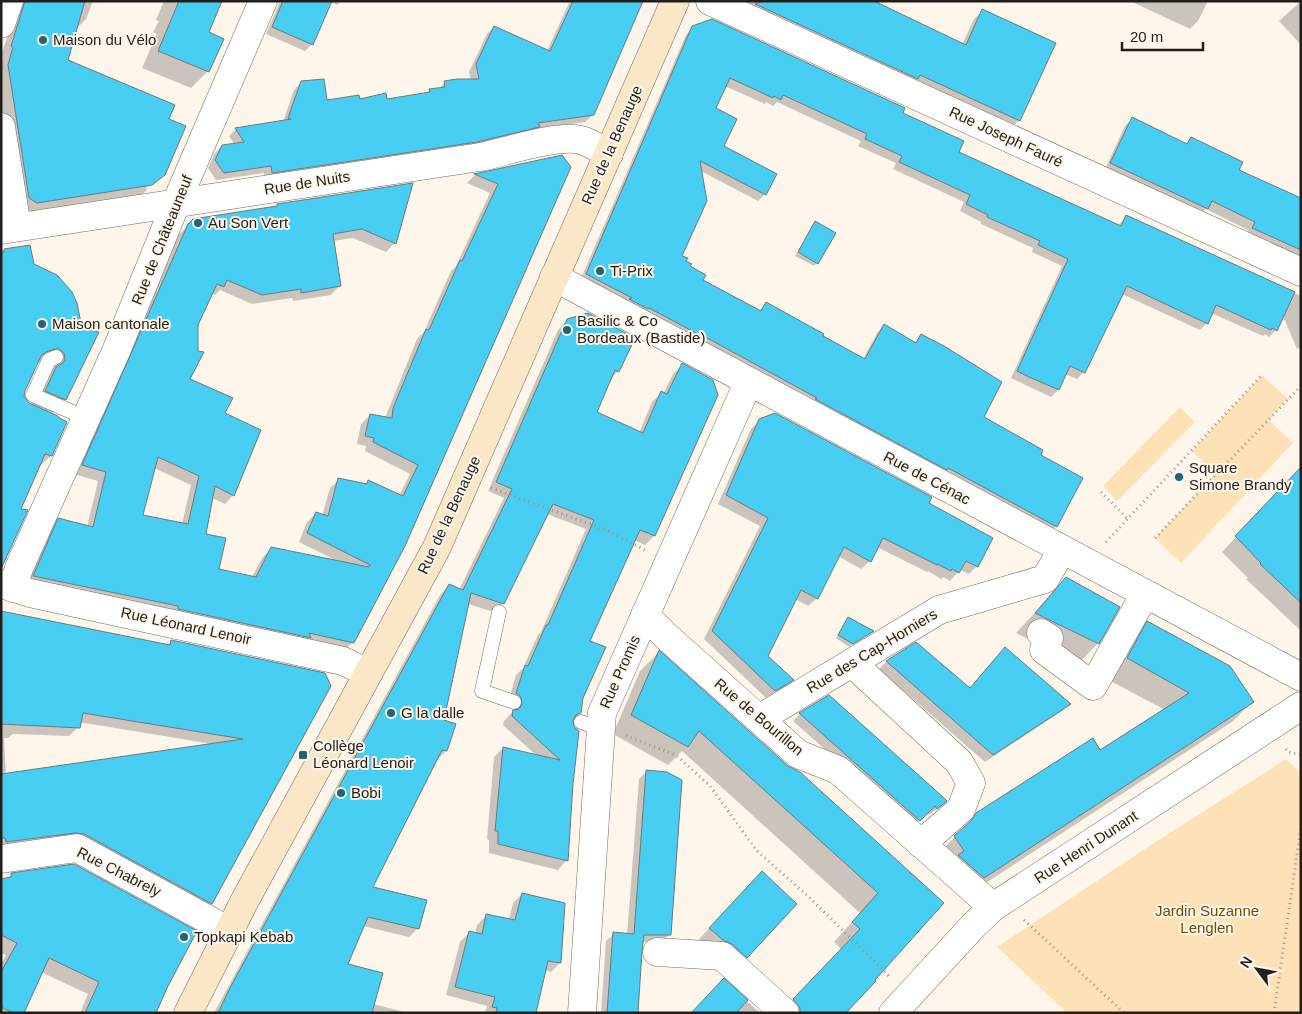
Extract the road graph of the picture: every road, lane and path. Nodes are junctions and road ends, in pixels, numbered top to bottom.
1 (9, 1) edge
2 (262, 1) edge
3 (675, 1) edge
4 (710, 1) edge
5 (1, 24) edge
6 (1, 127) edge
7 (609, 154) junction
8 (176, 203) junction
9 (9, 229) edge
10 (1301, 272) edge
11 (554, 277) junction
12 (56, 357) dead end
13 (1262, 375) dead end
14 (748, 383) junction
15 (1301, 386) edge
16 (86, 418) junction
17 (467, 479) junction
18 (1101, 492) dead end
19 (1128, 519) junction
20 (1155, 538) dead end
21 (1062, 550) junction
22 (667, 563) junction
23 (1087, 563) junction
24 (7, 586) edge
25 (1145, 594) junction
26 (499, 612) dead end
27 (645, 615) junction
28 (1041, 633) dead end
29 (852, 663) junction
30 (368, 673) junction
31 (1301, 677) edge
32 (514, 702) dead end
33 (1301, 706) edge
34 (759, 719) junction
35 (591, 725) junction
36 (1288, 752) dead end
37 (1301, 755) edge
38 (1301, 827) edge
39 (922, 844) junction
40 (1, 859) edge
41 (999, 904) junction
42 (229, 931) junction
43 (657, 952) dead end
44 (901, 1004) edge
45 (188, 1013) edge
46 (582, 1013) edge
47 (784, 1013) edge
48 (1124, 1013) edge
49 (1274, 1013) edge

1 - 5 street
2 - 8 street, Rue de Châteauneuf
3 - 7 main road, Rue de la Benauge
4 - 10 street, Rue Joseph Fauré
6 - 9 street
7 - 8 street, Rue de Nuits
7 - 11 main road, Rue de la Benauge
8 - 9 street, Rue de Nuits
8 - 16 street, Rue de Châteauneuf
11 - 14 street, Rue de Cénac
11 - 17 main road, Rue de la Benauge
12 - 16 lane
13 - 19 path
14 - 21 street, Rue de Cénac
14 - 22 street, Rue Promis
15 - 20 path
16 - 24 street, Rue de Châteauneuf
17 - 22 path
17 - 30 main road, Rue de la Benauge
18 - 19 path
19 - 23 path
21 - 23 street, Rue de Cénac
21 - 29 street, Rue des Cap-Horniers
22 - 27 street, Rue Promis
23 - 25 street, Rue de Cénac
24 - 30 street, Rue Léonard Lenoir
25 - 28 street
25 - 31 street, Rue de Cénac
26 - 32 lane
27 - 34 street, Rue de Bourillon
27 - 35 street, Rue Promis
29 - 34 street, Rue des Cap-Horniers
29 - 39 street
30 - 42 main road, Rue de la Benauge
33 - 41 street, Rue Henri Dunant
34 - 39 street, Rue de Bourillon
35 - 44 path
35 - 46 street, Rue Promis
36 - 37 path
38 - 49 path
39 - 41 street, Rue de Bourillon
40 - 42 street, Rue Chabrely
41 - 44 street, Rue Henri Dunant
41 - 48 path
42 - 45 main road, Rue de la Benauge
43 - 47 street

